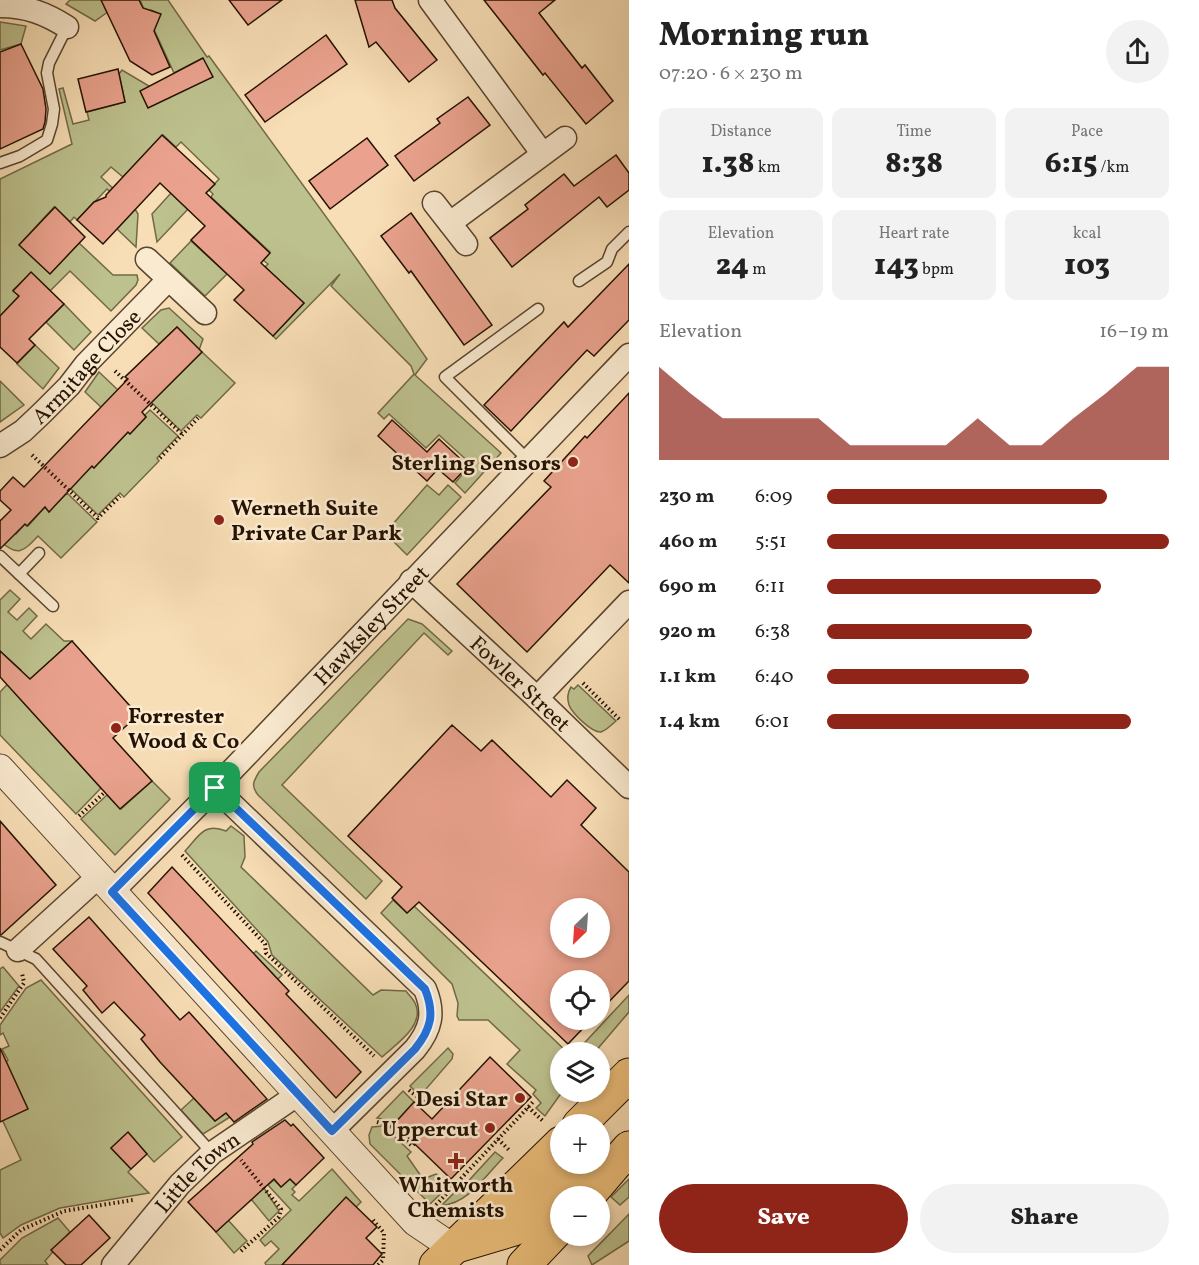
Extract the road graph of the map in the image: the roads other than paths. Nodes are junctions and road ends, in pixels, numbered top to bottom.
1 (430, 0) edge
2 (0, 6) edge
3 (67, 27) joint
4 (565, 138) dead end
5 (542, 153) junction
6 (0, 163) edge
7 (434, 203) dead end
8 (450, 223) junction
9 (629, 232) edge
10 (466, 244) dead end
11 (147, 259) dead end
12 (168, 280) junction
13 (579, 281) dead end
14 (538, 309) dead end
15 (205, 313) dead end
16 (629, 355) edge
17 (0, 446) edge
18 (529, 460) junction
19 (39, 553) dead end
20 (0, 556) edge
21 (20, 574) junction
22 (411, 582) junction
23 (629, 602) edge
24 (53, 606) dead end
25 (537, 698) junction
26 (0, 768) edge
27 (629, 787) edge
28 (215, 788) junction
29 (105, 884) junction
30 (9, 946) edge
31 (629, 1075) edge
32 (297, 1095) junction
33 (590, 1114) edge
34 (332, 1131) junction
35 (629, 1136) edge
36 (550, 1137) edge
37 (610, 1145) edge
38 (629, 1148) edge
39 (212, 1154) junction
40 (574, 1174) edge
41 (596, 1186) edge
42 (550, 1238) edge
43 (454, 1259) edge
44 (113, 1265) edge
45 (524, 1265) edge

1 - 5 street
2 - 3 street
3 - 6 lane
4 - 5 street
5 - 8 street
7 - 8 street
8 - 10 street
9 - 13 lane
11 - 12 street
12 - 15 street
12 - 17 street, Armitage Close
14 - 18 lane
16 - 18 street, Hawksley Street
18 - 22 street, Hawksley Street
19 - 21 lane
20 - 21 lane
21 - 24 lane
22 - 25 street, Fowler Street
22 - 28 street, Hawksley Street
23 - 25 street
25 - 27 street, Fowler Street
26 - 29 street
28 - 29 street, Hawksley Street
28 - 34 street
29 - 30 street, Hawksley Street
29 - 32 street
30 - 39 lane
31 - 33 highway
32 - 34 street
32 - 39 street, Little Town
34 - 43 street
35 - 37 highway
36 - 43 highway
38 - 41 highway
39 - 44 street, Little Town
40 - 43 highway
42 - 45 highway

